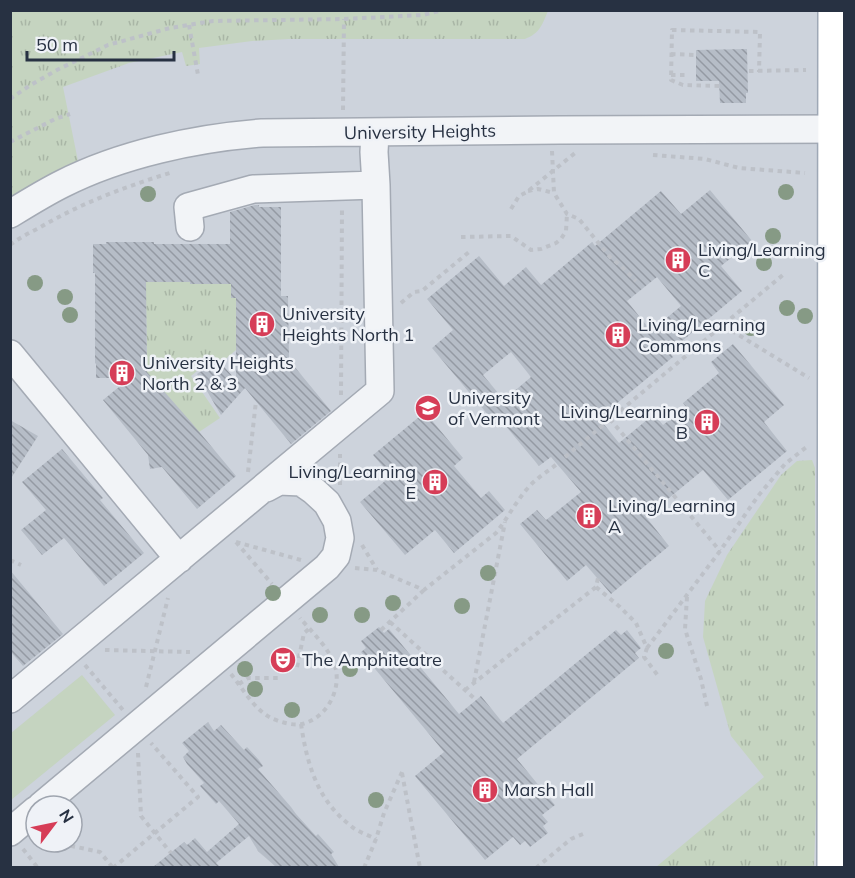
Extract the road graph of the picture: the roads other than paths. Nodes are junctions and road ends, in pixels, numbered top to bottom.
1 (835, 10) edge
2 (840, 129) edge
3 (375, 133) junction
4 (376, 185) junction
5 (10, 214) edge
6 (190, 227) dead end
7 (10, 354) edge
8 (253, 497) junction
9 (179, 559) junction
10 (10, 699) edge
11 (55, 794) edge
12 (24, 824) edge
13 (13, 837) edge
14 (834, 867) edge

1 - 2 main road
2 - 3 street, University Heights
2 - 14 main road
3 - 4 street
3 - 5 street, University Heights
4 - 6 street
4 - 8 street
7 - 9 street
8 - 9 street
8 - 11 street
9 - 10 street
12 - 13 street

